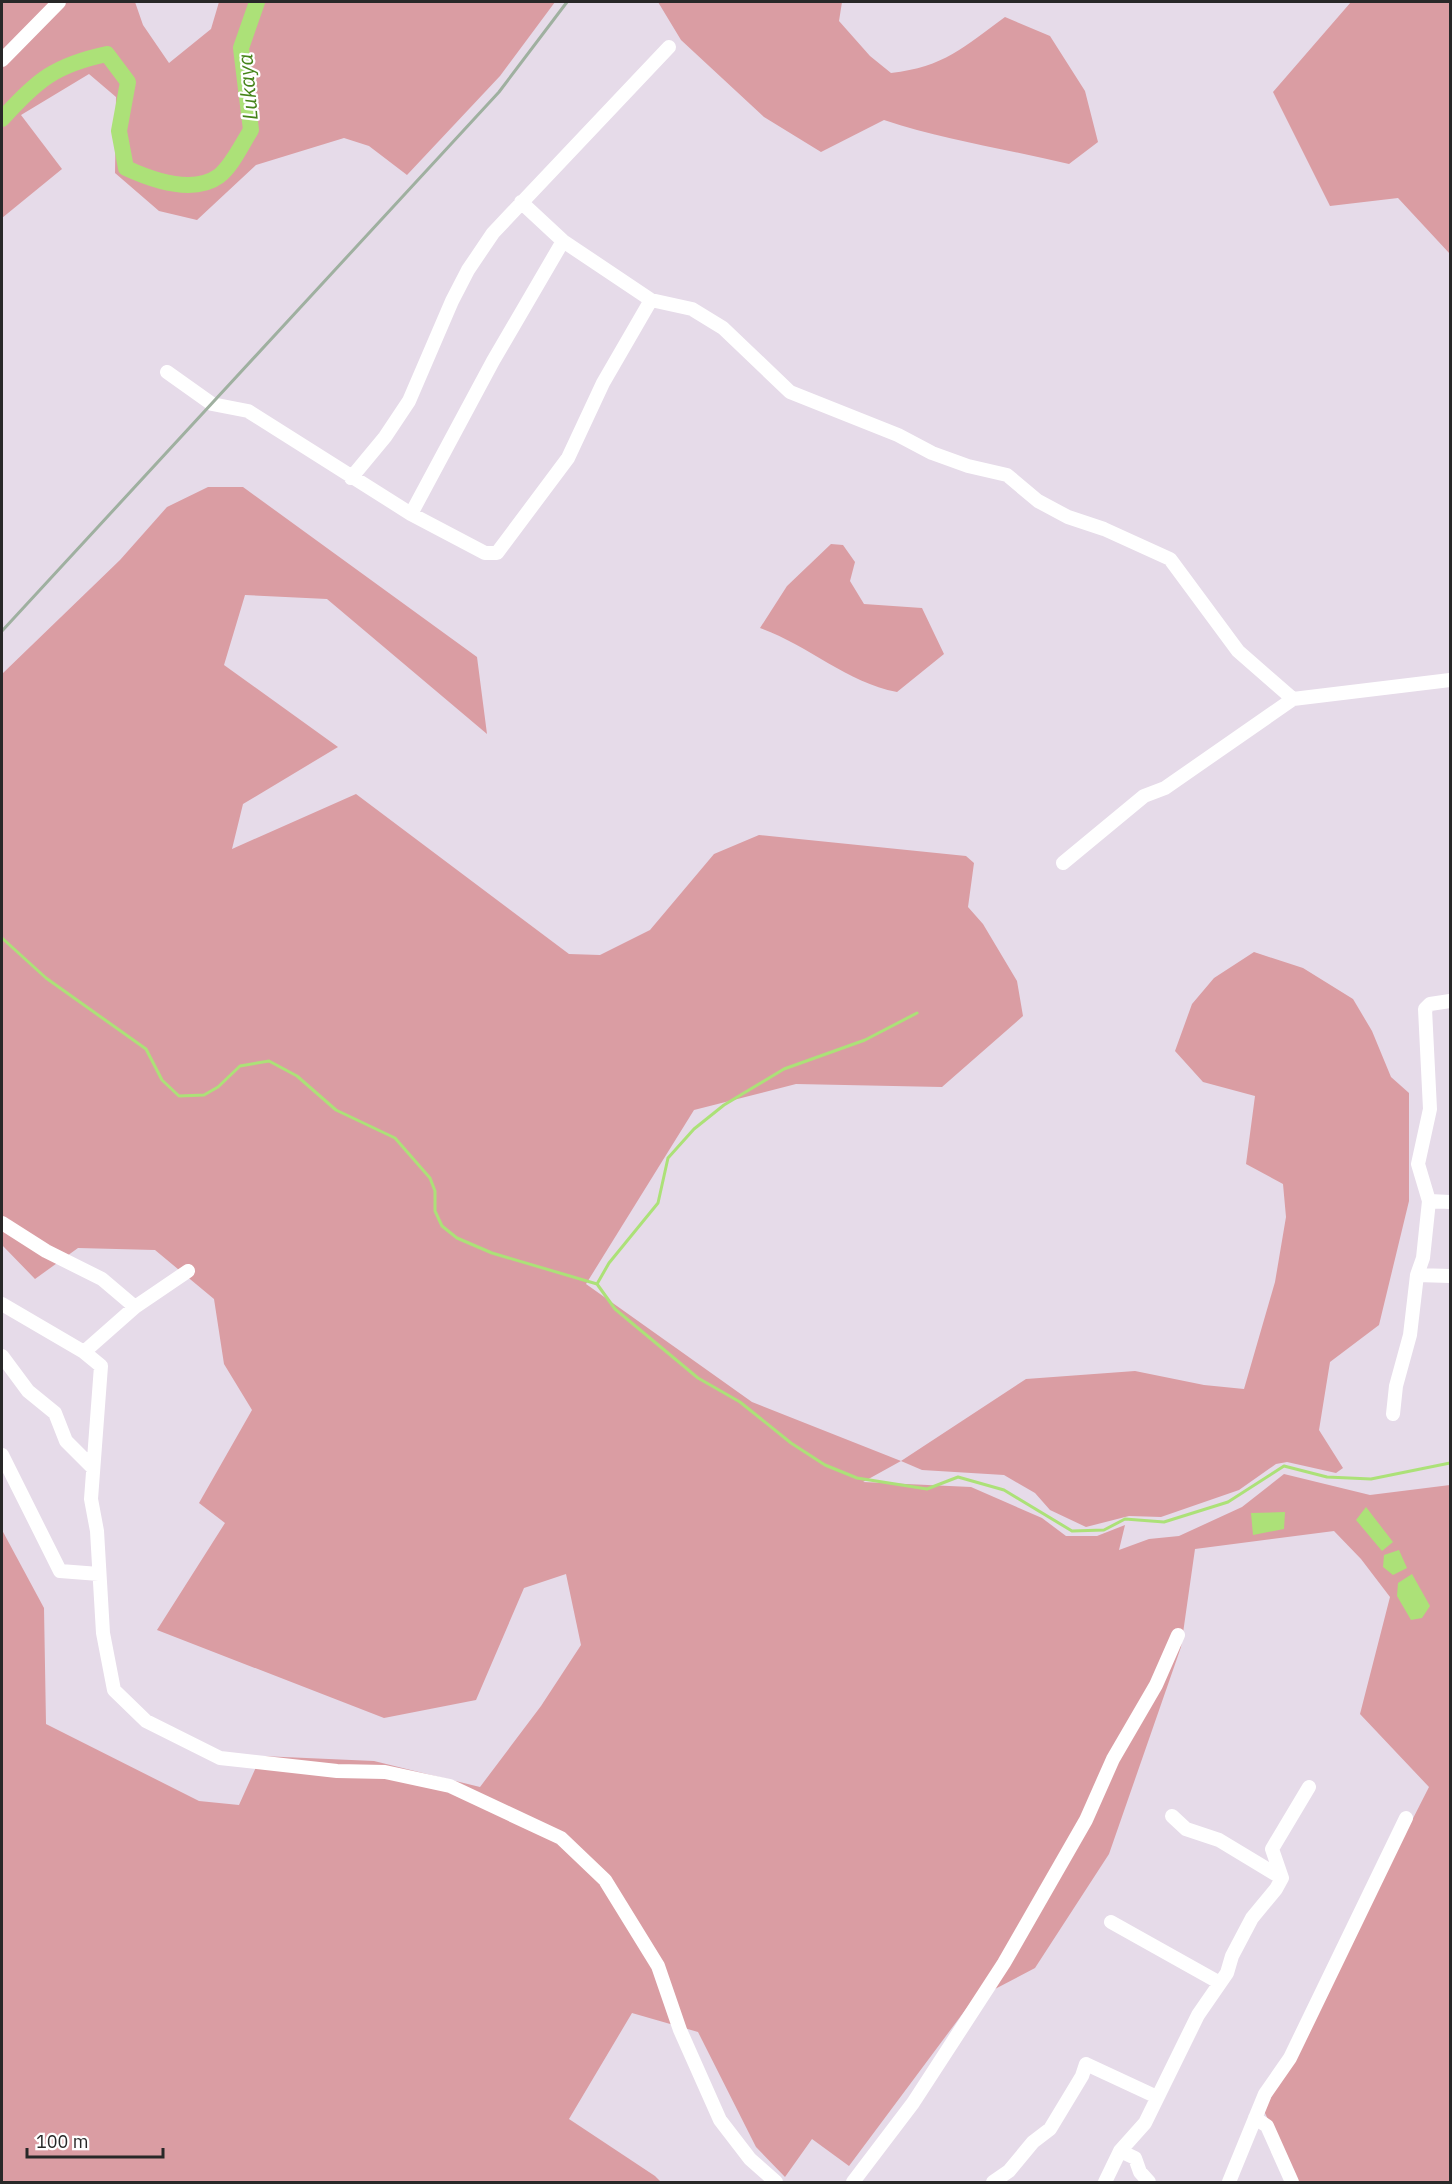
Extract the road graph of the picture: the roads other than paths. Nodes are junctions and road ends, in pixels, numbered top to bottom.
1 (59, 2) edge
2 (669, 47) dead end
3 (2, 60) edge
4 (521, 202) junction
5 (563, 242) junction
6 (651, 300) junction
7 (167, 372) dead end
8 (351, 478) junction
9 (411, 514) junction
10 (1450, 680) edge
11 (1293, 699) junction
12 (1063, 863) dead end
13 (1450, 1001) edge
14 (1429, 1201) junction
15 (1450, 1202) edge
16 (2, 1222) edge
17 (188, 1270) dead end
18 (1417, 1275) junction
19 (1450, 1276) edge
20 (2, 1304) edge
21 (135, 1307) junction
22 (84, 1352) junction
23 (2, 1356) edge
24 (1393, 1414) dead end
25 (2, 1455) edge
26 (92, 1467) junction
27 (99, 1574) junction
28 (1178, 1635) dead end
29 (1309, 1787) dead end
30 (1172, 1816) dead end
31 (1406, 1818) dead end
32 (1282, 1878) junction
33 (1111, 1922) dead end
34 (1220, 1983) junction
35 (1157, 2097) junction
36 (1255, 2118) junction
37 (1120, 2151) junction
38 (776, 2182) edge
39 (853, 2182) edge
40 (993, 2182) edge
41 (1105, 2182) edge
42 (1149, 2182) edge
43 (1229, 2182) edge
44 (1292, 2182) edge

1 - 3 street
2 - 4 street
4 - 5 street
4 - 8 street
5 - 6 street
5 - 9 street
6 - 9 street
6 - 11 street
7 - 8 street
8 - 9 street
10 - 11 street
11 - 12 street
13 - 14 street
14 - 15 street
14 - 18 street
16 - 21 street
17 - 21 street
18 - 19 street
18 - 24 street
20 - 22 street
21 - 22 street
22 - 26 street
23 - 26 street
25 - 27 street
26 - 27 street
27 - 38 street
28 - 39 street
29 - 32 street
30 - 32 street
31 - 36 street
32 - 34 street
33 - 34 street
34 - 35 street
35 - 37 street
35 - 40 street
36 - 43 street
36 - 44 street
37 - 41 street
37 - 42 street

